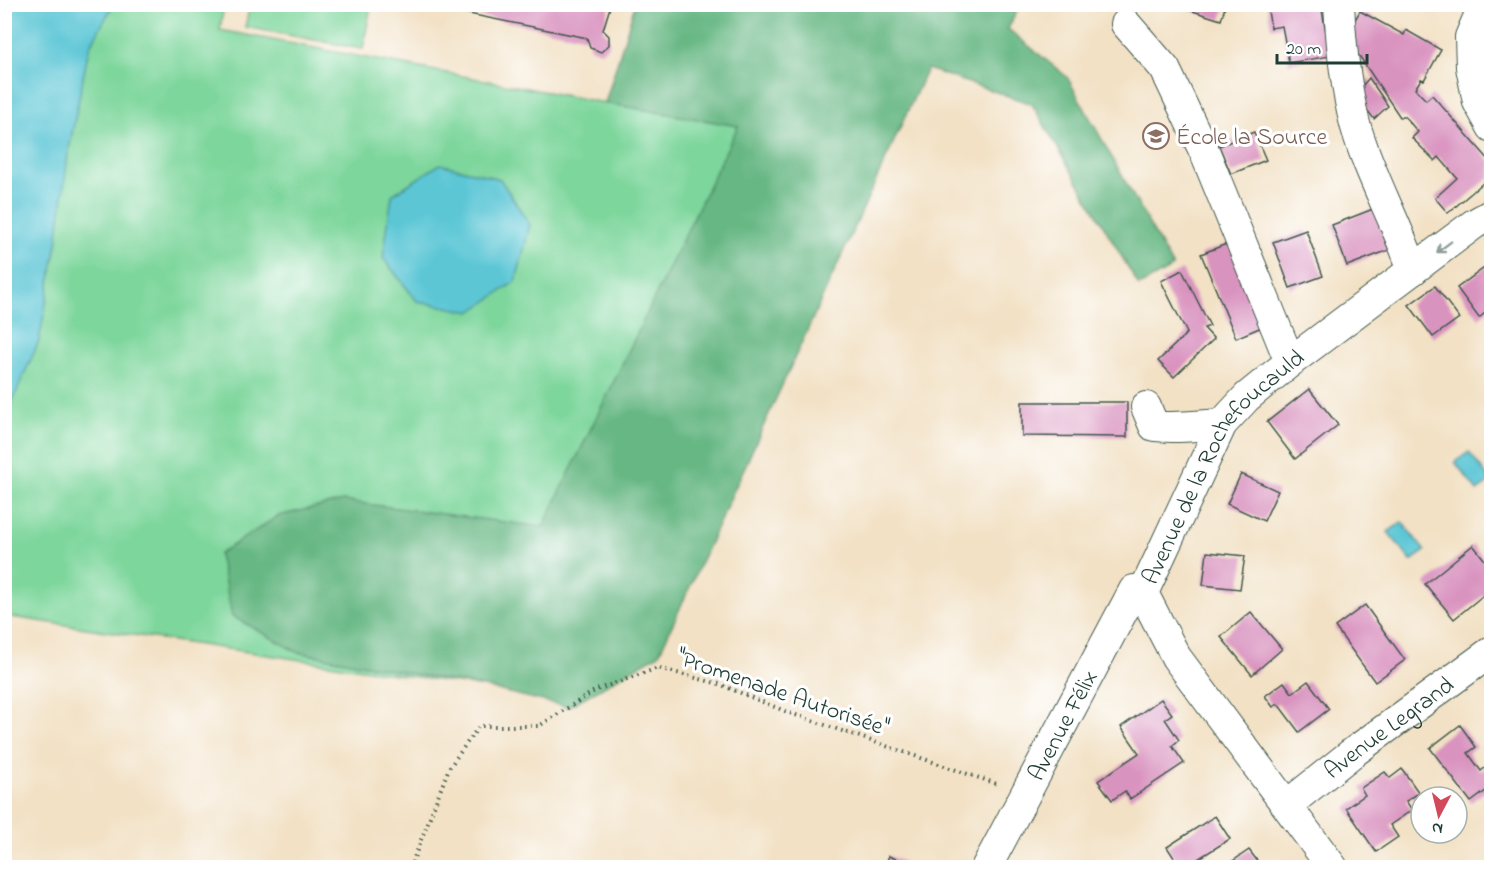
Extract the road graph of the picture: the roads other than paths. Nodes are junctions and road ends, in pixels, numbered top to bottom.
1 (1339, 4) edge
2 (1484, 4) edge
3 (1126, 24) dead end
4 (1491, 127) edge
5 (1491, 214) edge
6 (1413, 270) junction
7 (1290, 362) junction
8 (1146, 407) dead end
9 (1222, 424) junction
10 (1143, 593) junction
11 (1491, 651) edge
12 (1287, 805) junction
13 (986, 867) edge
14 (1333, 867) edge

1 - 6 street
2 - 4 street
3 - 7 street
5 -> 6 street, Avenue de la Rochefoucauld
6 - 7 street, Avenue de la Rochefoucauld
7 - 9 street, Avenue de la Rochefoucauld
8 - 9 street
9 - 10 street, Avenue de la Rochefoucauld
10 - 12 street, Avenue de la Rochefoucauld
10 - 13 street, Avenue Félix
11 - 12 street, Avenue Legrand
12 - 14 street, Avenue de la Rochefoucauld

